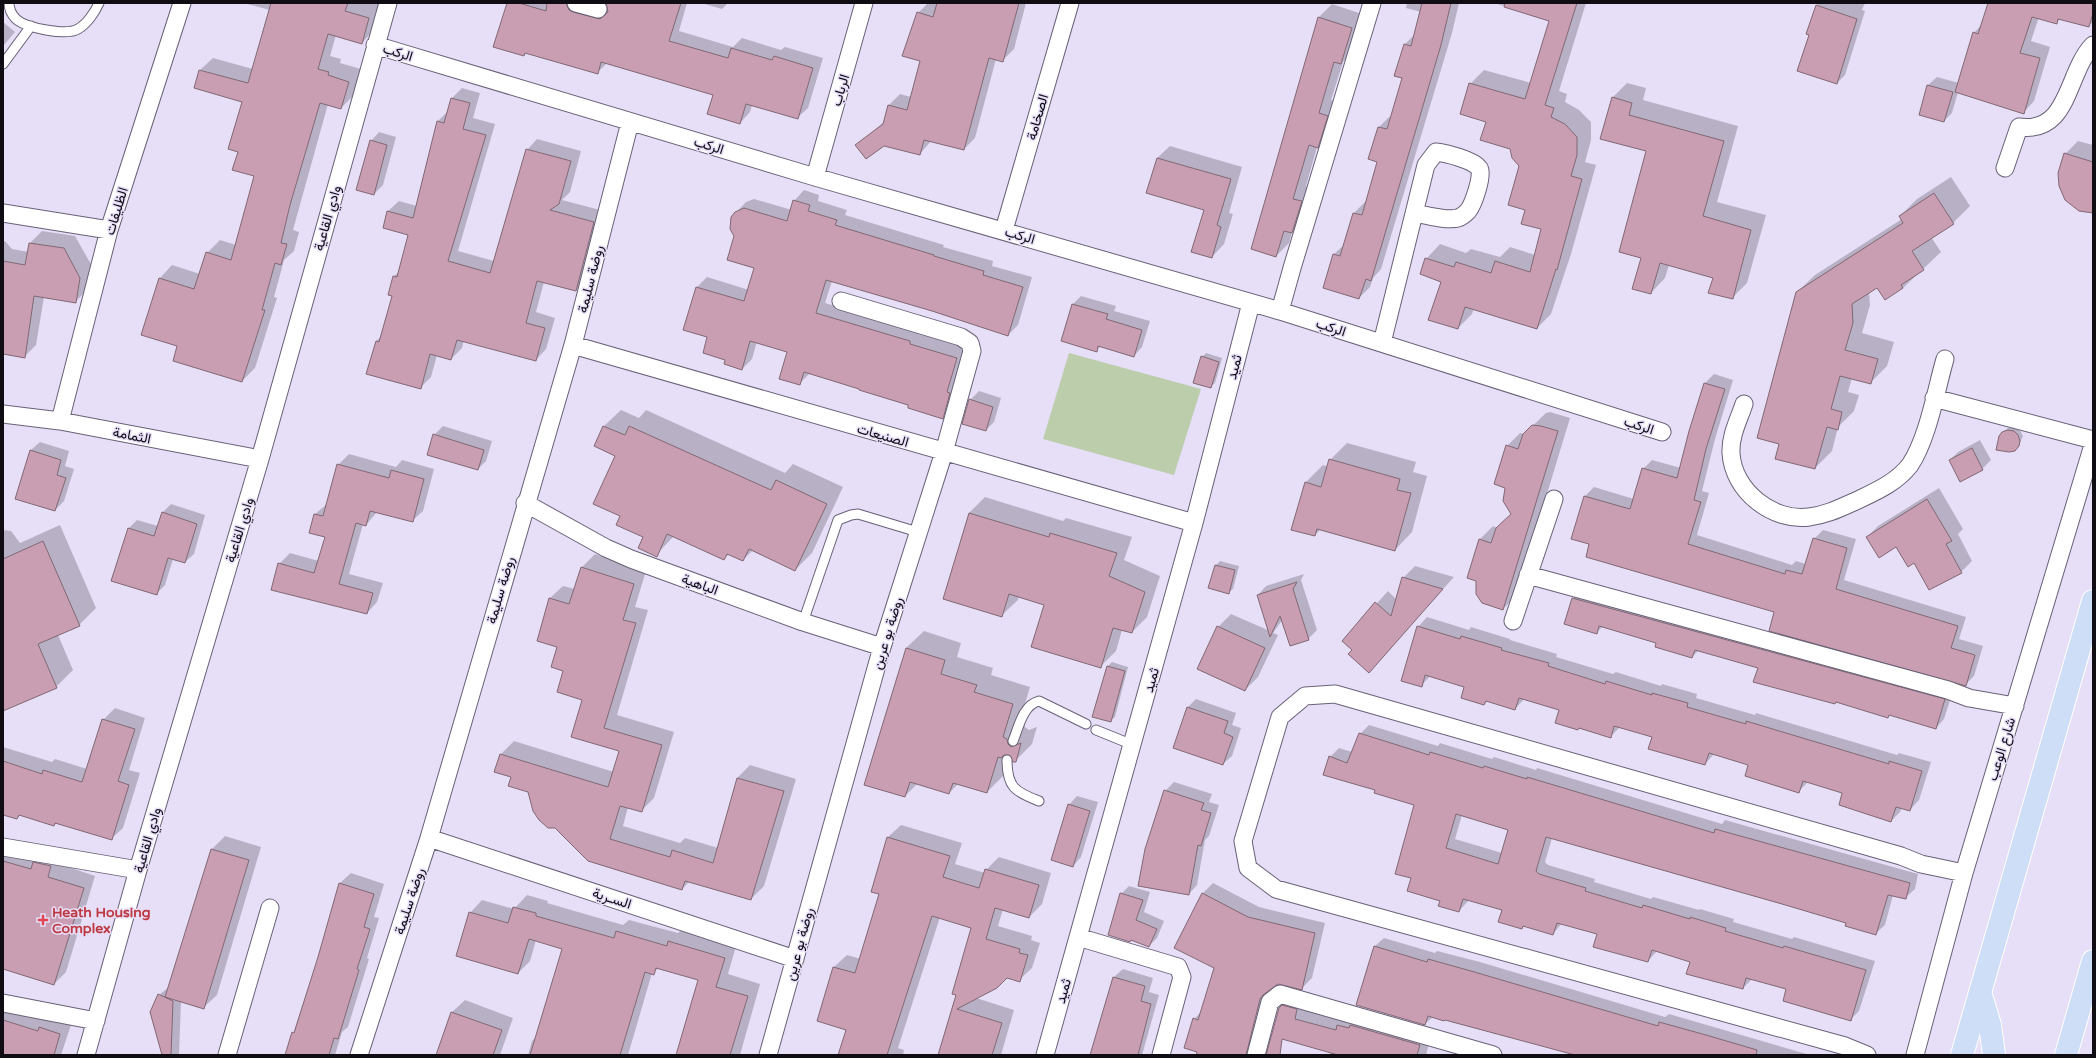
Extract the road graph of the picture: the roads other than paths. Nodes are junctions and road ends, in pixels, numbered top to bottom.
1 (9, 3) edge
2 (99, 3) edge
3 (182, 3) edge
4 (388, 3) edge
5 (576, 3) edge
6 (864, 3) edge
7 (1070, 3) edge
8 (1372, 3) edge
9 (598, 9) dead end
10 (31, 26) junction
11 (2093, 44) edge
12 (375, 45) junction
13 (3, 64) edge
14 (630, 122) junction
15 (2005, 168) dead end
16 (815, 177) junction
17 (3, 213) edge
18 (1414, 213) junction
19 (109, 230) junction
20 (1004, 230) junction
21 (841, 301) dead end
22 (1251, 303) junction
23 (1280, 311) junction
24 (1382, 344) junction
25 (573, 345) junction
26 (1945, 359) dead end
27 (1934, 398) junction
28 (1744, 404) dead end
29 (3, 414) edge
30 (60, 421) junction
31 (1662, 432) dead end
32 (2093, 440) edge
33 (2093, 445) edge
34 (944, 452) junction
35 (260, 459) junction
36 (1554, 499) dead end
37 (526, 503) junction
38 (1194, 523) junction
39 (918, 532) junction
40 (1528, 575) junction
41 (2093, 601) edge
42 (1513, 621) dead end
43 (803, 622) junction
44 (882, 647) junction
45 (2015, 706) junction
46 (1086, 724) dead end
47 (1096, 730) dead end
48 (1013, 741) dead end
49 (1132, 745) junction
50 (1007, 760) dead end
51 (1039, 801) dead end
52 (429, 838) junction
53 (3, 847) edge
54 (138, 870) junction
55 (1964, 873) junction
56 (270, 908) dead end
57 (1078, 937) junction
58 (796, 959) junction
59 (2093, 961) edge
60 (1980, 992) junction
61 (3, 1003) edge
62 (96, 1021) junction
63 (86, 1055) edge
64 (228, 1055) edge
65 (359, 1055) edge
66 (768, 1055) edge
67 (1045, 1055) edge
68 (1161, 1055) edge
69 (1256, 1055) edge
70 (1493, 1055) edge
71 (1867, 1055) edge
72 (1915, 1055) edge
73 (1962, 1055) edge
74 (1994, 1055) edge
75 (2066, 1055) edge

1 - 10 lane
2 - 10 lane
3 - 19 street, الظليفات
4 - 12 street, وادي القاعية
5 - 9 street
6 - 16 street, الرباب
7 - 20 street, الصخامة
8 - 23 street
10 - 13 lane
11 - 15 street
12 - 14 street, الركب
12 - 35 street, وادي القاعية
14 - 16 street, الركب
14 - 25 street, روضة سليمة
16 - 20 street, الركب
17 - 19 street
18 - 18 street
18 - 24 street
19 - 30 street, الظليفات
20 - 22 street, الركب
21 - 34 street, روضة بو عرين
22 - 23 street, الركب
22 - 38 street, ثميد
23 - 24 street, الركب
24 - 31 street, الركب
25 - 34 street, الصنيعات
25 - 37 street, روضة سليمة
26 - 27 street
27 - 28 street
27 - 32 street
29 - 30 street, الثمامة
30 - 35 street, الثمامة
33 - 45 street, شارع الوعب
34 - 38 street, الصنيعات
34 - 39 street, روضة بو عرين
35 - 54 street, وادي القاعية
36 - 40 street
37 - 43 street, الباهية
37 - 52 street, روضة سليمة
38 - 49 street, ثميد
39 - 43 lane
39 - 44 street, روضة بو عرين
40 - 42 street
40 - 45 street
41 - 60 main road
43 - 44 street, الباهية
44 - 58 street, روضة بو عرين
45 - 55 street, شارع الوعب
46 - 48 lane
47 - 49 lane
49 - 57 street, ثميد
50 - 51 lane
52 - 58 street, السـرية
52 - 65 street, روضة سليمة
53 - 54 street
54 - 62 street, وادي القاعية
55 - 71 street
55 - 72 street, شارع الوعب
56 - 64 street
57 - 67 street, ثميد
57 - 68 street
58 - 66 street, روضة بو عرين
59 - 75 main road
60 - 73 main road
60 - 74 main road
61 - 62 street
62 - 63 street, وادي القاعية
69 - 70 street

